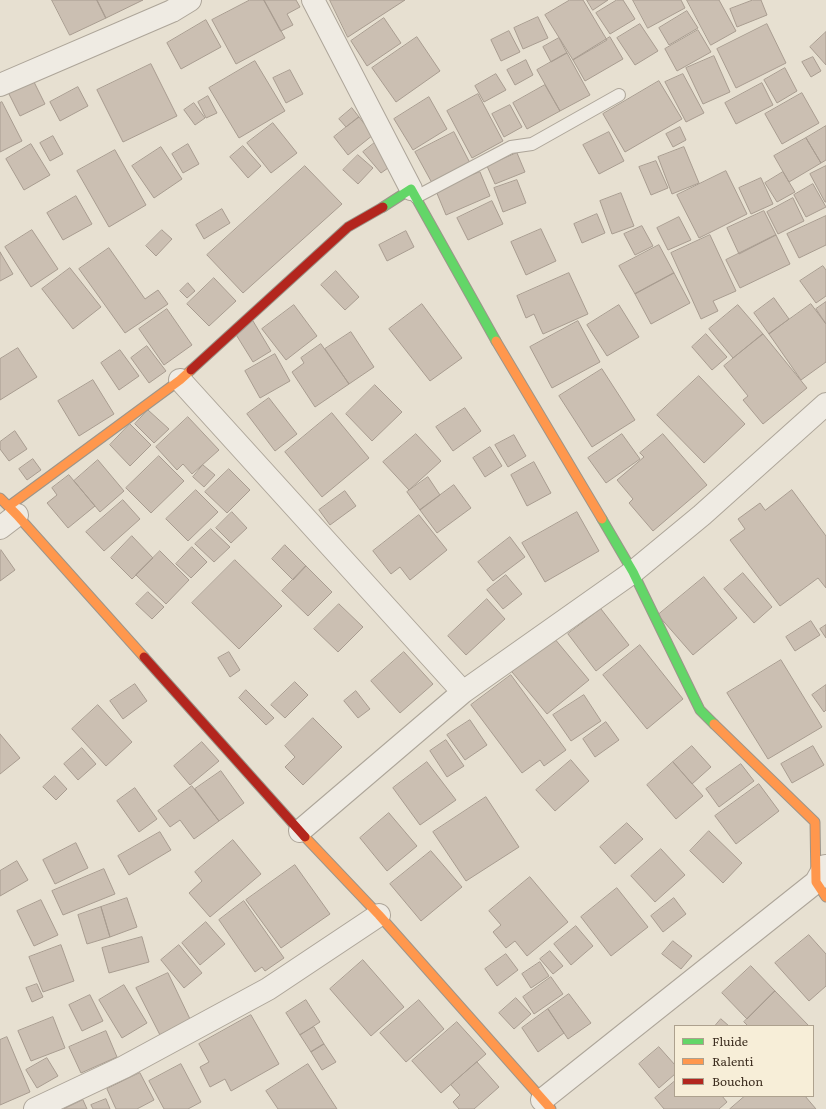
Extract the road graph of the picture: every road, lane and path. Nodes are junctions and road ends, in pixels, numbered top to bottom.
1 (190, 0) edge
2 (313, 0) edge
3 (0, 86) edge
4 (619, 95) dead end
5 (413, 193) junction
6 (180, 380) junction
7 (826, 404) edge
8 (0, 498) edge
9 (13, 510) junction
10 (0, 528) edge
11 (633, 572) junction
12 (463, 692) junction
13 (300, 831) junction
14 (823, 881) edge
15 (379, 915) junction
16 (546, 1105) edge
17 (35, 1109) edge

1 - 3 street
2 - 5 street
4 - 5 lane
5 - 6 street
5 - 11 street
6 - 9 street
6 - 12 street
7 - 11 street
8 - 9 street
9 - 10 street
9 - 13 street
11 - 12 street
11 - 14 street
12 - 13 street
13 - 15 street
14 - 16 street
15 - 16 street
15 - 17 street

